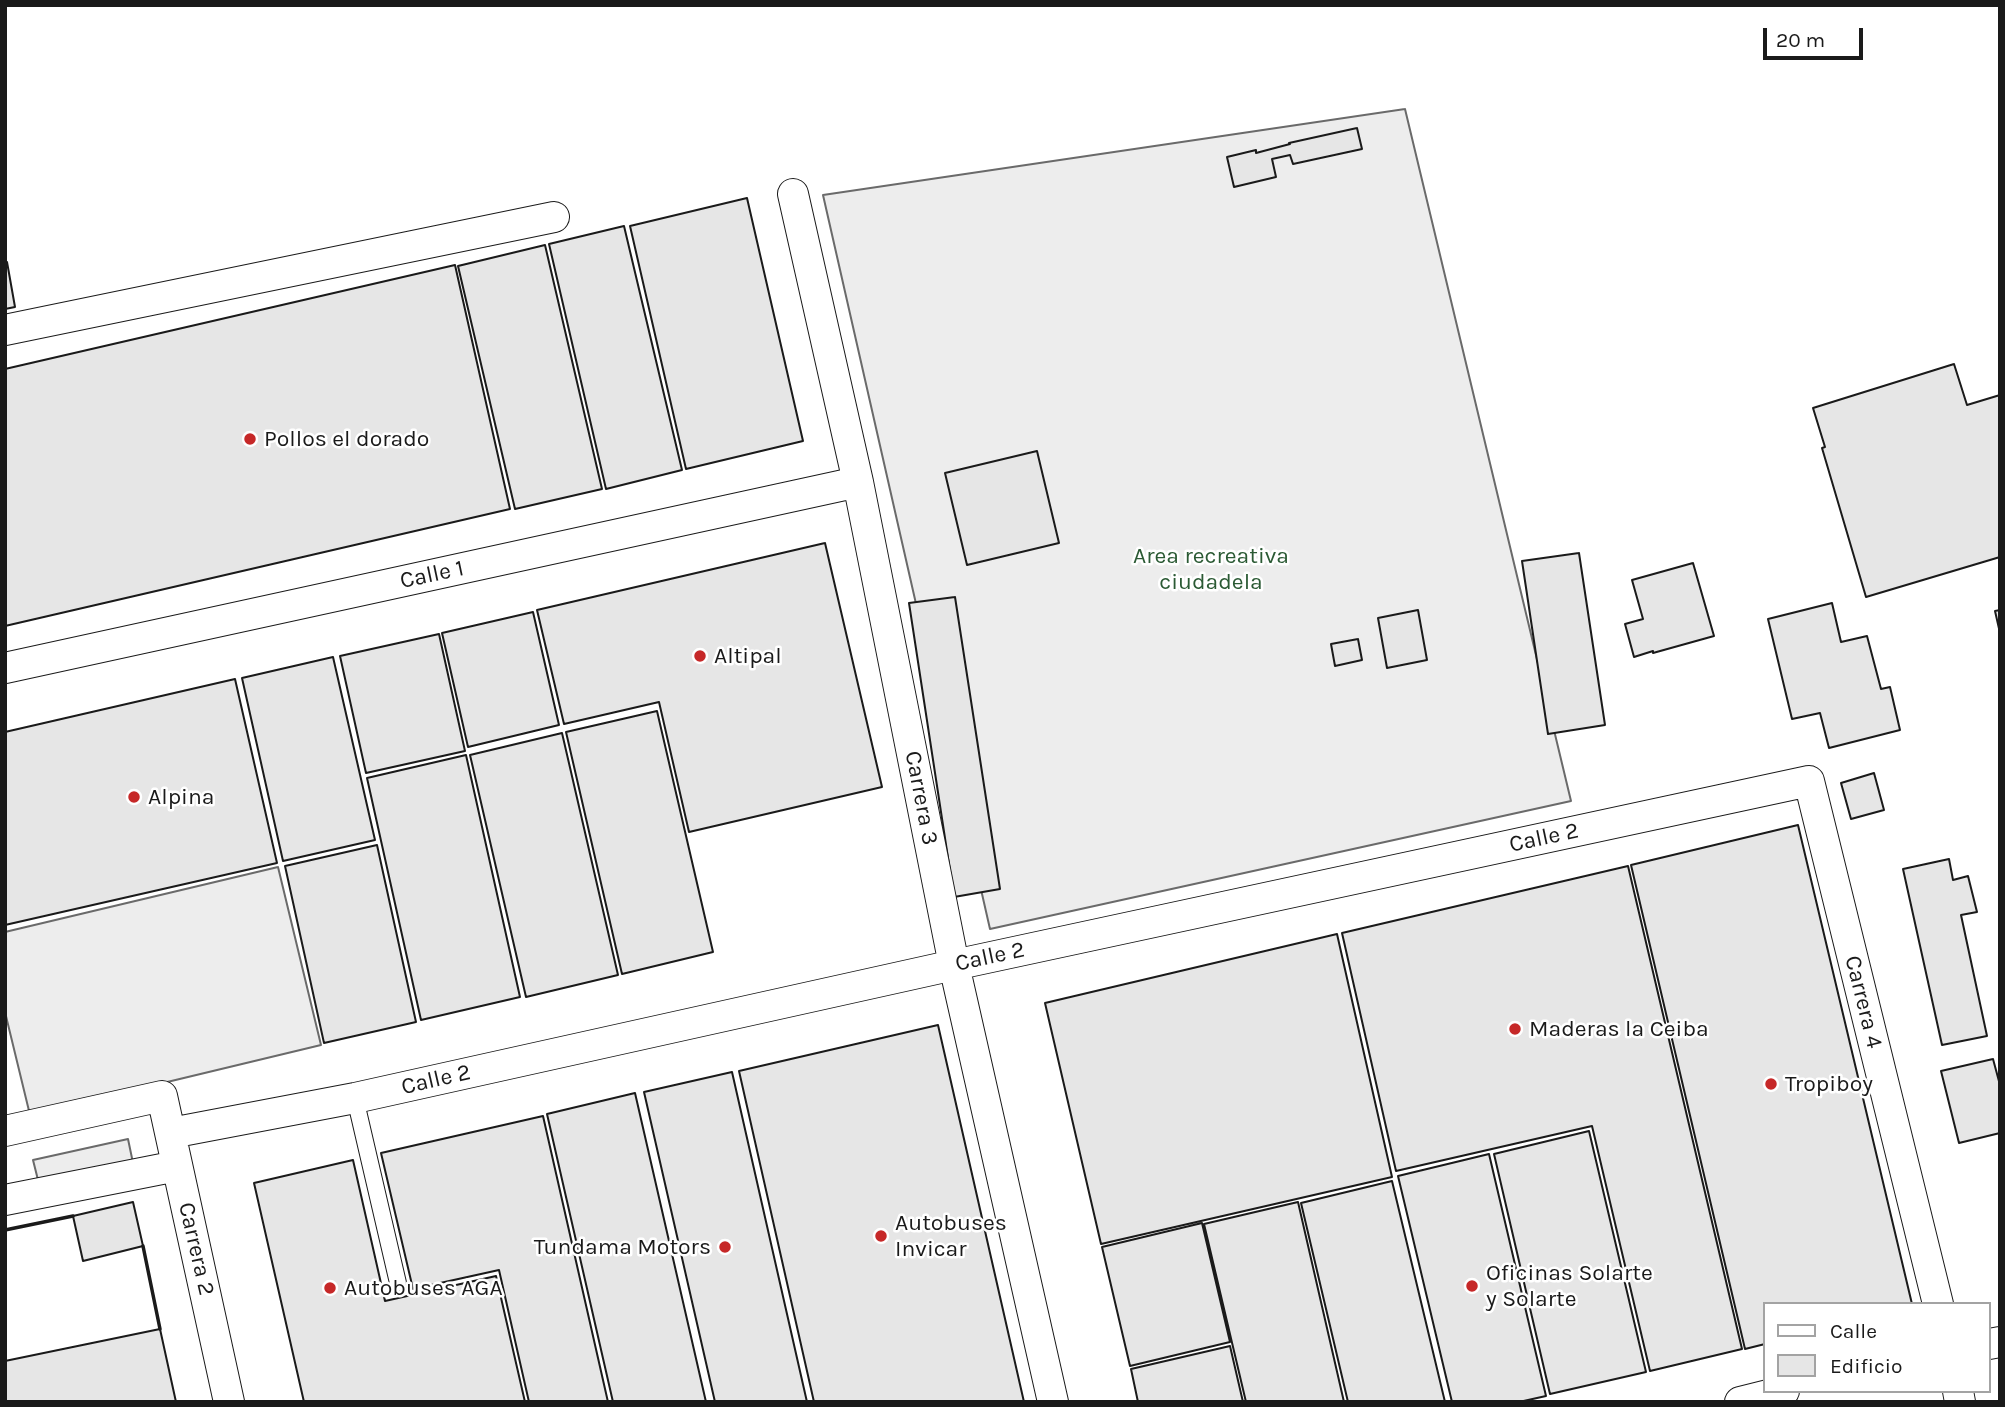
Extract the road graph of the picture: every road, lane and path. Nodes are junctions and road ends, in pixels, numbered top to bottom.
1 (793, 194) dead end
2 (554, 217) dead end
3 (5, 330) edge
4 (858, 482) junction
5 (5, 668) edge
6 (1809, 781) joint
7 (954, 965) junction
8 (355, 1098) junction
9 (5, 1132) edge
10 (171, 1133) junction
11 (177, 1166) junction
12 (5, 1200) edge
13 (398, 1283) dead end
14 (1938, 1302) edge
15 (1776, 1393) edge
16 (229, 1402) edge
17 (1053, 1402) edge
18 (1740, 1402) edge

1 - 4 street, Carrera 3
2 - 3 street
4 - 5 street, Calle 1
4 - 7 street, Carrera 3
6 - 7 street, Calle 2
6 - 14 street, Carrera 4
7 - 8 street, Calle 2
7 - 17 street, Carrera 3
8 - 10 street, Calle 2
8 - 13 lane
9 - 10 street, Carrera 2
10 - 11 street, Carrera 2
11 - 12 street
11 - 16 street, Carrera 2
15 - 18 street

